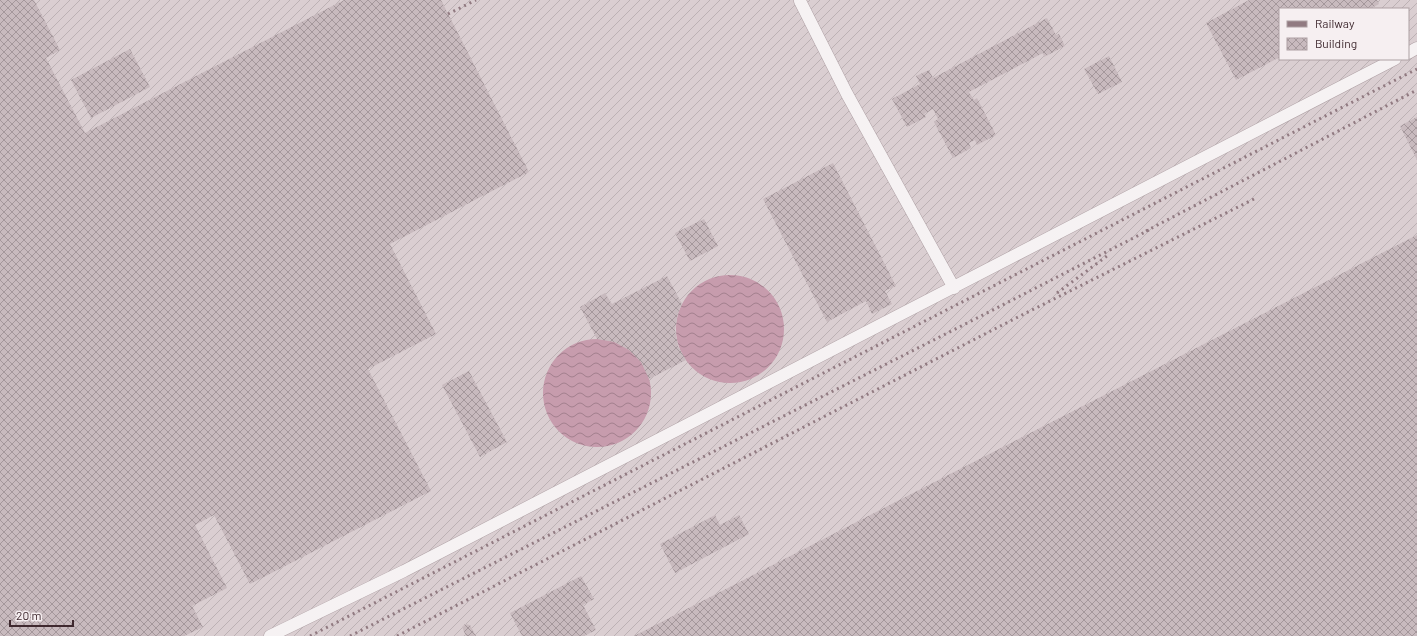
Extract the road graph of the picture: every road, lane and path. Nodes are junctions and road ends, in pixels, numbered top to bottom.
1 (800, 0) edge
2 (1394, 60) edge
3 (954, 288) junction
4 (270, 636) edge

1 - 3 lane
2 - 3 lane
3 - 4 lane

